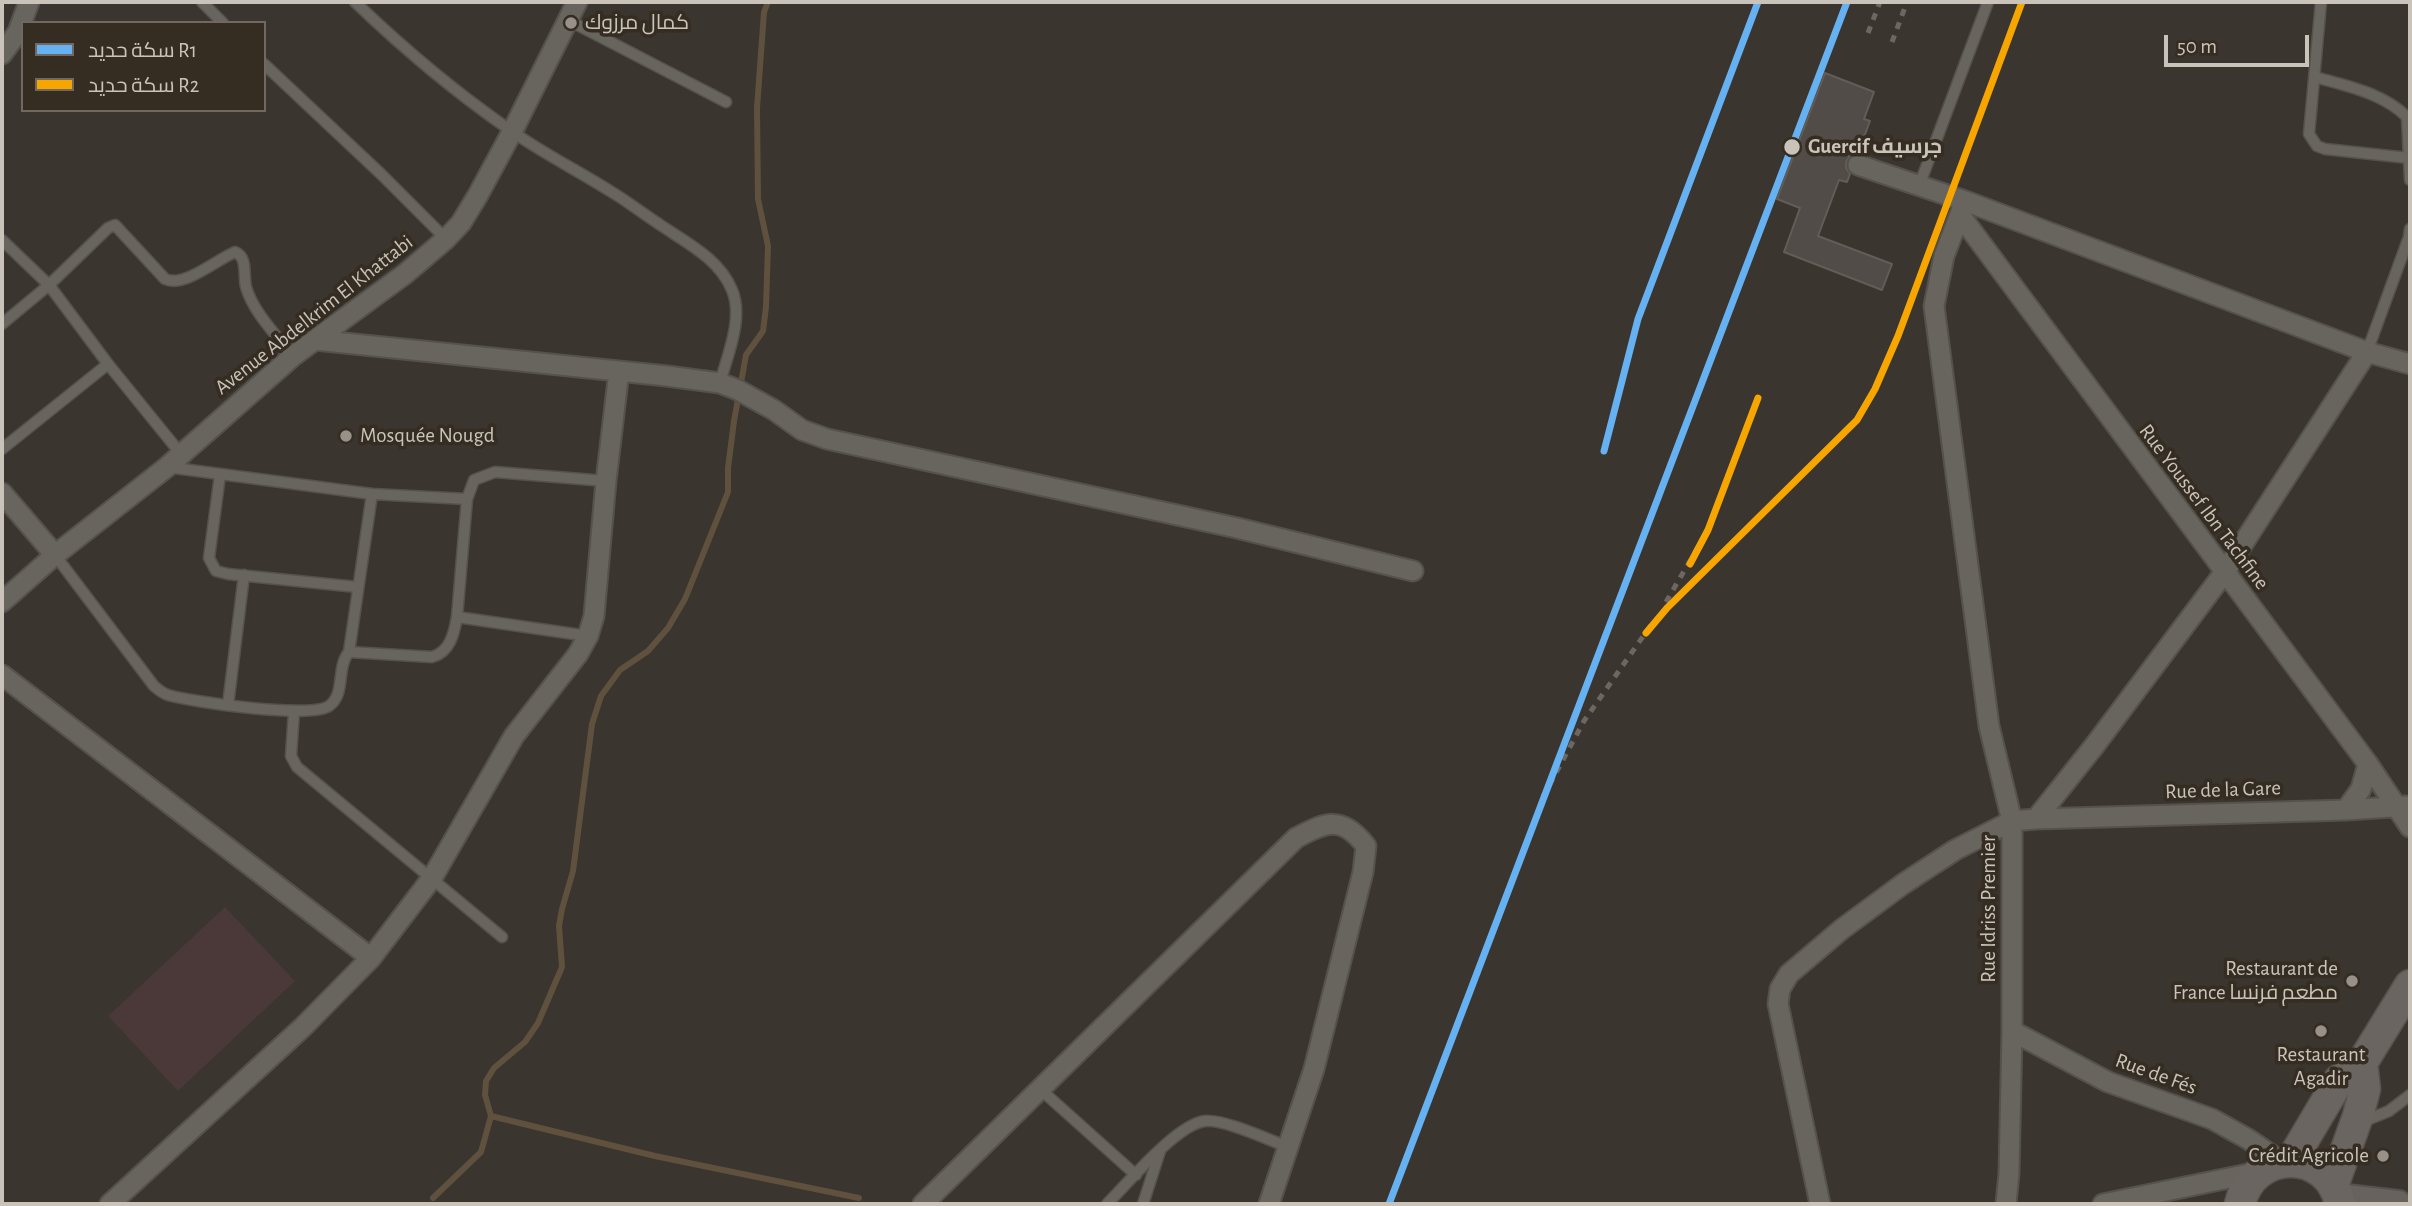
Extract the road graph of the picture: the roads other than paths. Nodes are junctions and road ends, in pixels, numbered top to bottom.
1 (29, 2) edge
2 (202, 2) edge
3 (355, 2) edge
4 (1988, 2) edge
5 (2321, 2) edge
6 (574, 7) edge
7 (22, 21) edge
8 (221, 21) edge
9 (21, 24) edge
10 (2, 54) edge
11 (266, 66) edge
12 (2315, 77) junction
13 (726, 102) dead end
14 (512, 132) junction
15 (2409, 158) edge
16 (1858, 165) dead end
17 (2410, 180) edge
18 (1919, 186) junction
19 (1963, 208) junction
20 (2410, 229) edge
21 (446, 239) junction
22 (2, 240) edge
23 (49, 285) junction
24 (2, 324) edge
25 (314, 340) junction
26 (2367, 352) junction
27 (293, 356) junction
28 (107, 364) junction
29 (2410, 365) edge
30 (619, 371) junction
31 (720, 383) junction
32 (2, 449) edge
33 (174, 460) junction
34 (220, 475) junction
35 (606, 481) junction
36 (2, 493) edge
37 (372, 494) junction
38 (467, 499) junction
39 (55, 555) junction
40 (1413, 571) dead end
41 (2224, 573) junction
42 (244, 575) junction
43 (357, 587) junction
44 (2, 602) edge
45 (457, 617) junction
46 (589, 636) junction
47 (349, 652) junction
48 (2, 675) edge
49 (228, 705) junction
50 (294, 711) junction
51 (2368, 764) junction
52 (2403, 806) edge
53 (2346, 810) junction
54 (2036, 819) junction
55 (2012, 821) junction
56 (2410, 827) edge
57 (432, 878) junction
58 (502, 937) dead end
59 (371, 958) junction
60 (2410, 985) edge
61 (2012, 1031) junction
62 (2362, 1063) junction
63 (1040, 1089) junction
64 (2410, 1095) edge
65 (2355, 1125) junction
66 (1288, 1147) junction
67 (1161, 1148) junction
68 (2277, 1165) junction
69 (1136, 1175) junction
70 (2144, 1195) junction
71 (2337, 1196) edge
72 (2410, 1203) edge
73 (110, 1204) edge
74 (923, 1204) edge
75 (1107, 1204) edge
76 (1143, 1204) edge
77 (1269, 1204) edge
78 (1819, 1204) edge
79 (2006, 1204) edge
80 (2103, 1204) edge
81 (2174, 1204) edge
82 (2241, 1204) edge
83 (2400, 1204) edge

1 - 7 street
2 - 8 lane
3 - 14 lane
4 - 18 lane
5 - 12 lane
6 - 13 lane
6 - 14 street, Avenue Abdelkrim El Khattabi
9 - 10 street
11 - 21 lane
12 - 15 lane
12 - 15 lane
14 - 21 street, Avenue Abdelkrim El Khattabi
14 - 31 lane
15 - 17 lane
16 - 18 street
18 - 19 street
19 - 26 street
19 - 41 street, Rue Youssef Ibn Tachfine
19 - 55 street
20 - 26 lane
21 - 25 street, Avenue Abdelkrim El Khattabi
22 - 23 lane
23 - 24 lane
23 - 27 lane
23 - 28 lane
25 - 27 street, Avenue Abdelkrim El Khattabi
25 - 30 street
26 - 29 street
26 - 41 street
27 - 33 street, Avenue Abdelkrim El Khattabi
28 - 32 lane
28 - 33 lane
30 - 31 street
30 - 35 street
31 - 40 street
33 - 34 lane
33 - 39 street, Avenue Abdelkrim El Khattabi
34 - 37 lane
34 - 42 lane
35 - 38 lane
35 - 46 street
36 - 39 street
37 - 38 lane
37 - 43 lane
38 - 45 lane
39 - 44 street, Avenue Abdelkrim El Khattabi
39 - 49 lane
41 - 51 street, Rue Youssef Ibn Tachfine
41 - 54 street
42 - 43 lane
42 - 49 lane
43 - 47 lane
45 - 46 lane
45 - 47 lane
46 - 57 street
47 - 50 lane
48 - 59 street
49 - 50 lane
50 - 57 lane
51 - 52 street, Rue Youssef Ibn Tachfine
51 - 53 street
52 - 53 street, Rue de la Gare
52 - 56 street, Rue Youssef Ibn Tachfine
53 - 54 street, Rue de la Gare
54 - 55 street, Rue Idriss Premier
55 - 61 street, Rue Idriss Premier
55 - 78 street
57 - 58 lane
57 - 59 street
59 - 73 street
60 - 62 main road
61 - 68 street, Rue de Fés
61 - 79 street, Rue Idriss Premier
62 - 65 main road
62 - 68 main road
63 - 66 street
63 - 69 lane
63 - 74 street
64 - 65 lane
65 - 71 main road
66 - 67 lane
66 - 77 street
67 - 69 lane
67 - 76 lane
68 - 70 street
68 - 71 main road
68 - 82 main road
69 - 75 lane
70 - 80 street
70 - 81 street
71 - 83 main road
72 - 83 street

